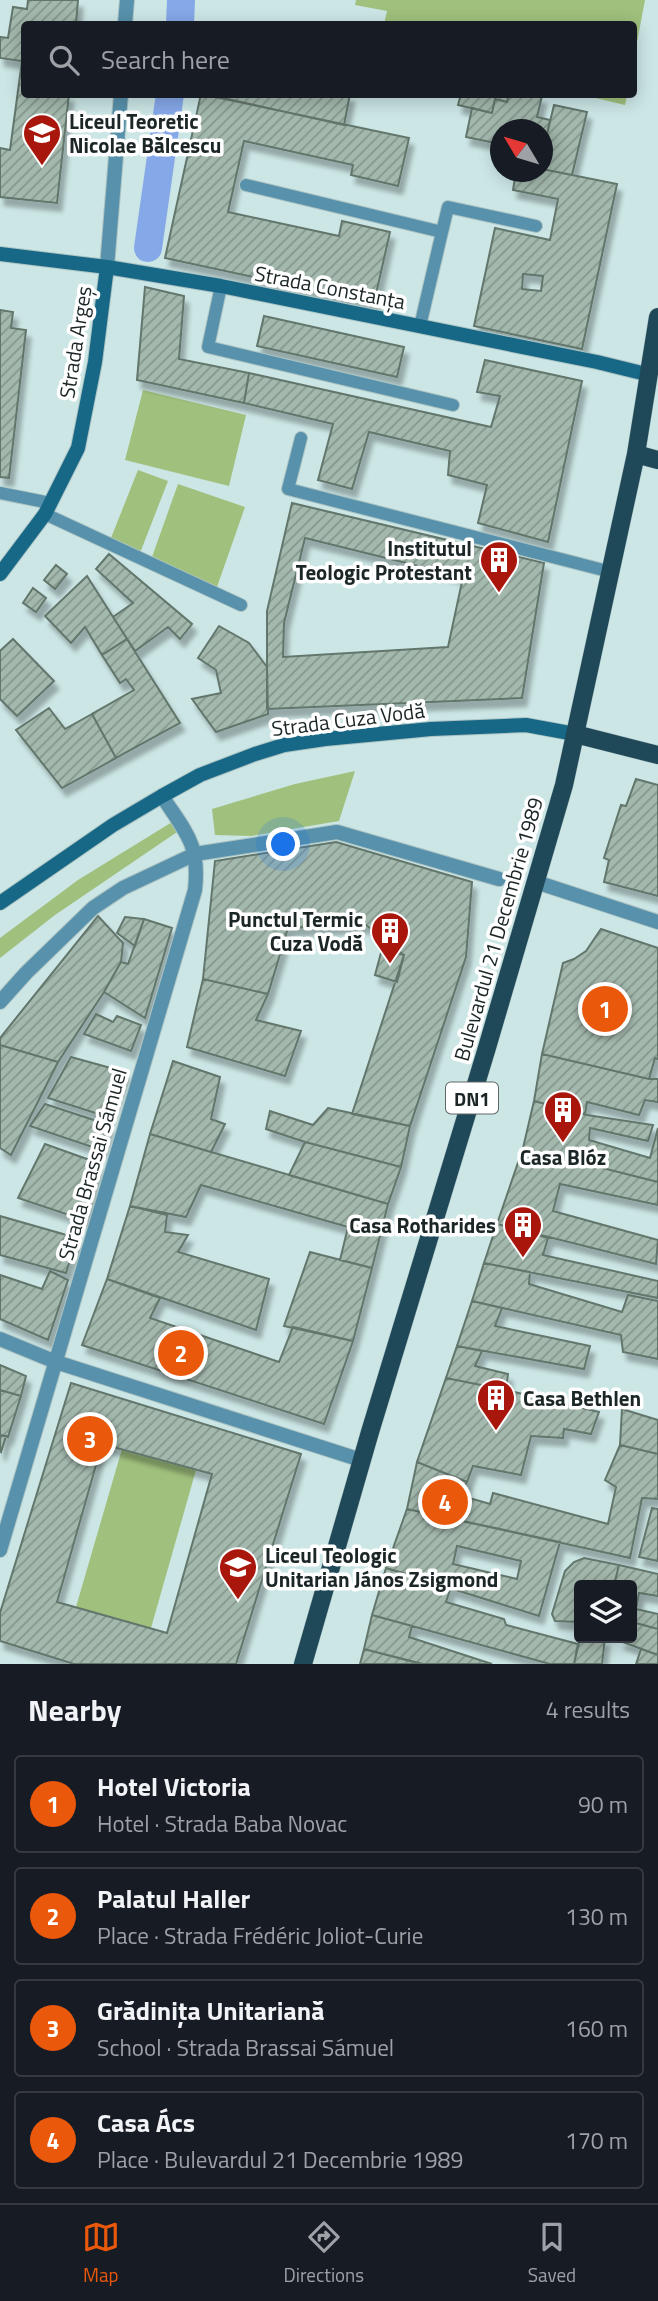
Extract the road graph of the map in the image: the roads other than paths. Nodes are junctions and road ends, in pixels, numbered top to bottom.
1 (127, 0) edge
2 (125, 21) edge
3 (121, 98) edge
4 (246, 185) dead end
5 (536, 226) dead end
6 (442, 232) junction
7 (0, 254) edge
8 (107, 267) junction
9 (221, 286) junction
10 (658, 317) edge
11 (420, 326) junction
12 (650, 375) junction
13 (453, 405) dead end
14 (301, 438) dead end
15 (636, 454) junction
16 (658, 460) edge
17 (0, 493) edge
18 (48, 508) junction
19 (611, 572) junction
20 (0, 573) edge
21 (241, 605) dead end
22 (575, 734) junction
23 (658, 755) edge
24 (162, 796) junction
25 (195, 854) junction
26 (499, 879) dead end
27 (536, 882) junction
28 (0, 903) edge
29 (658, 922) edge
30 (0, 1002) edge
31 (0, 1339) edge
32 (56, 1362) junction
33 (362, 1460) junction
34 (0, 1550) edge
35 (303, 1664) edge

1 - 2 street
3 - 8 street, Strada Argeș
4 - 6 lane
5 - 6 lane
6 - 11 lane
7 - 8 street, Strada Constanța
8 - 9 street, Strada Constanța
8 - 18 street, Strada Argeș
9 - 11 street, Strada Constanța
9 - 13 lane
10 - 12 main road, Bulevardul 21 Decembrie 1989
11 - 12 street, Strada Constanța
12 - 15 main road, Bulevardul 21 Decembrie 1989
14 - 19 lane
15 - 16 main road
15 - 19 main road, Bulevardul 21 Decembrie 1989 / DN1
17 - 18 lane
18 - 20 street, Strada Argeș
18 - 21 lane
19 - 22 main road, Bulevardul 21 Decembrie 1989 / DN1
22 - 23 main road
22 - 24 street, Strada Cuza Vodă
22 - 27 main road, Bulevardul 21 Decembrie 1989 / DN1
24 - 25 street, Strada Brassai Sámuel
24 - 28 street, Strada Cuza Vodă
25 - 26 street
25 - 30 street
25 - 32 street, Strada Brassai Sámuel
27 - 29 street
27 - 33 main road, Bulevardul 21 Decembrie 1989 / DN1
31 - 32 street
32 - 33 street
32 - 34 street, Strada Brassai Sámuel
33 - 35 main road, Bulevardul 21 Decembrie 1989 / DN1

